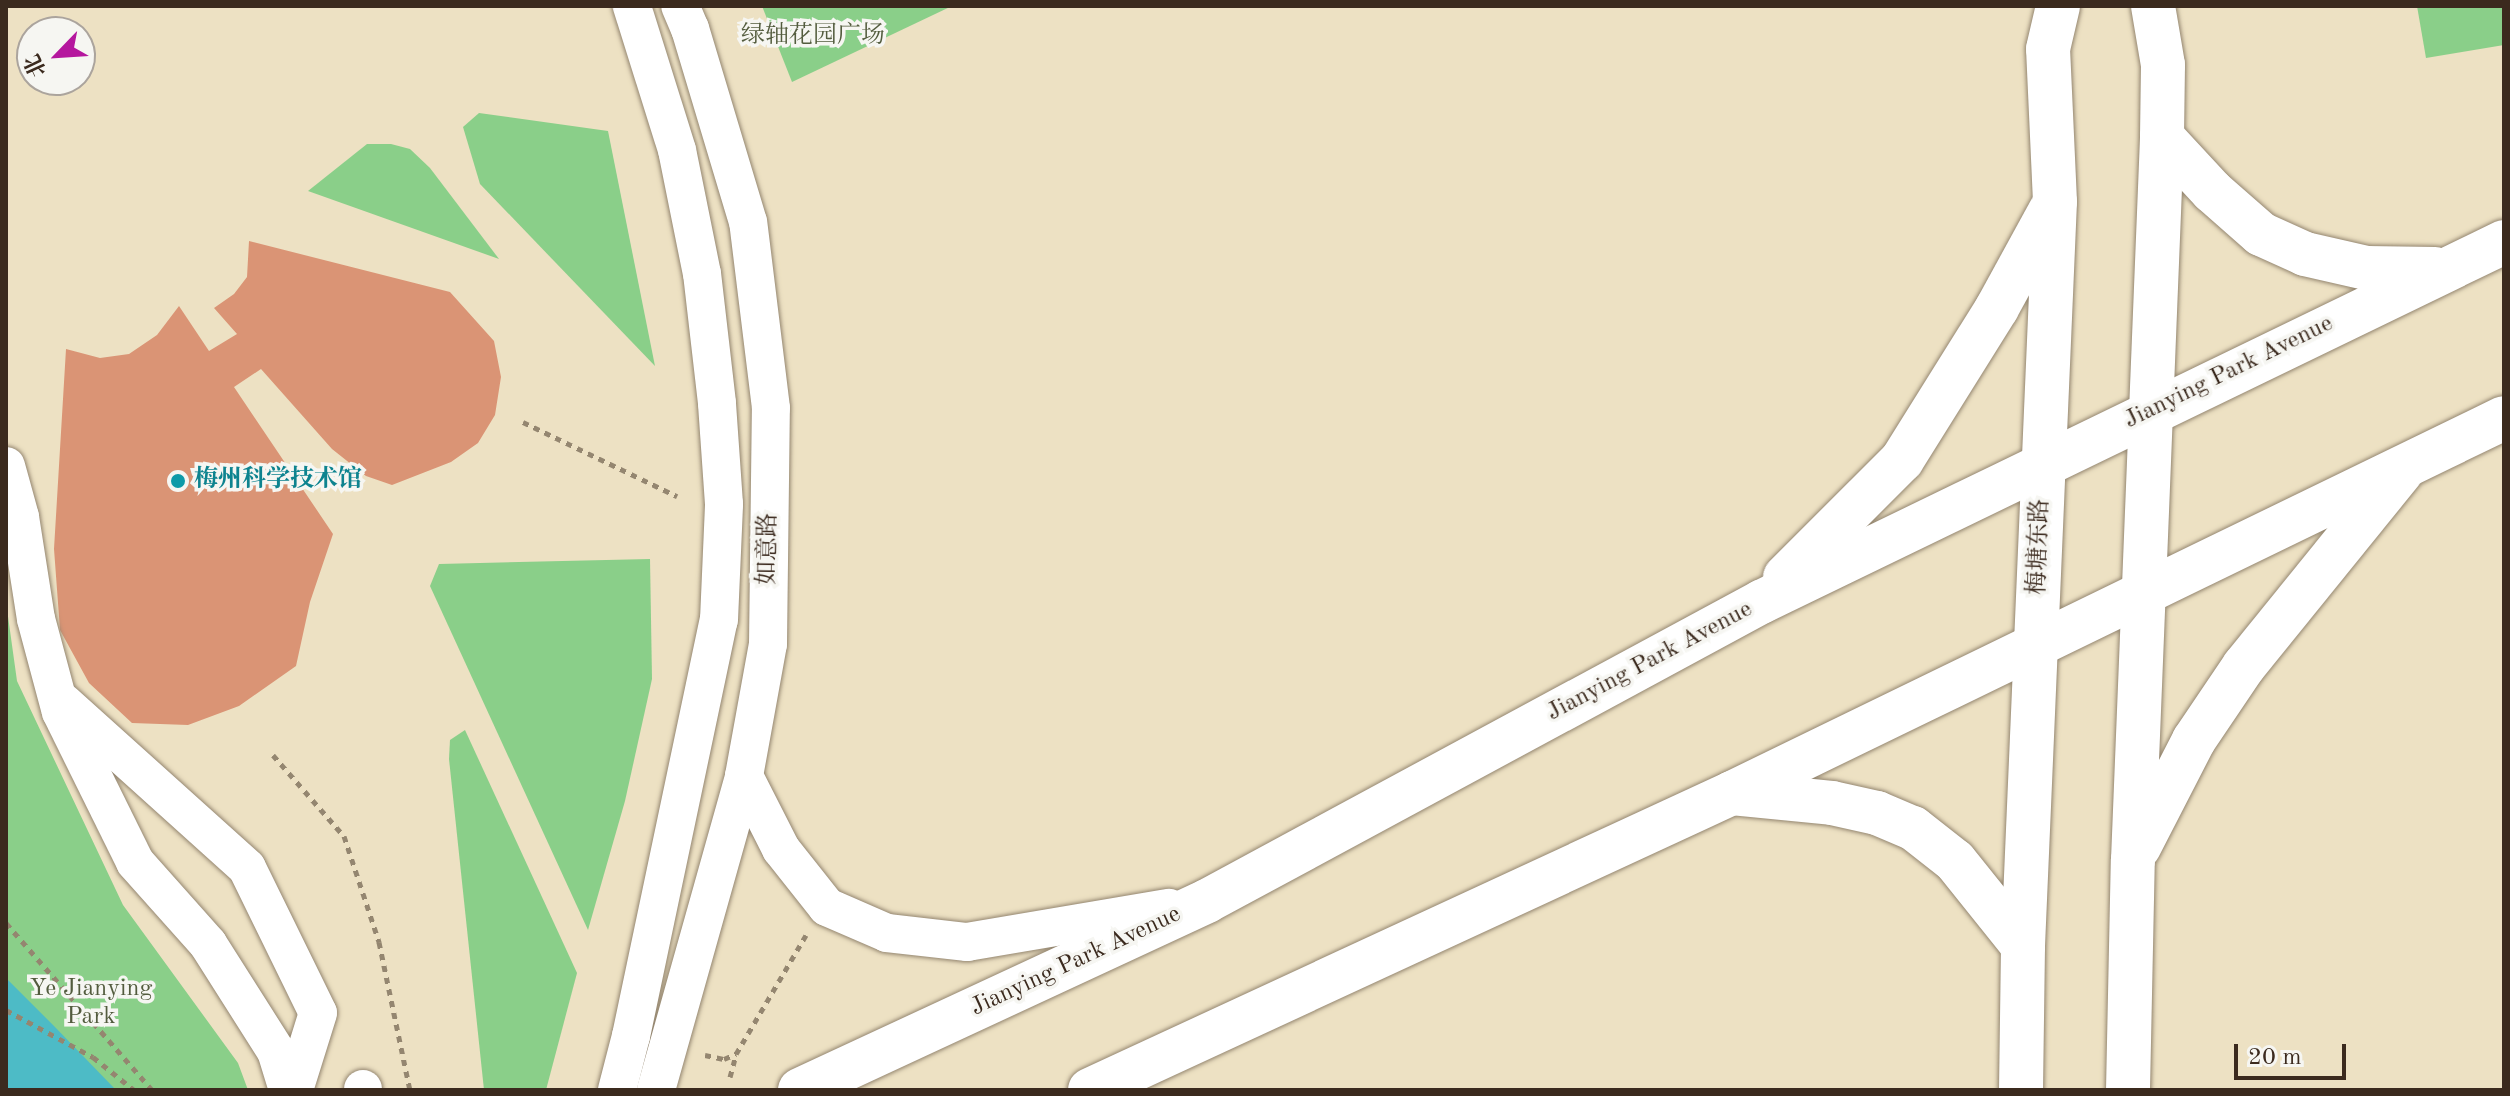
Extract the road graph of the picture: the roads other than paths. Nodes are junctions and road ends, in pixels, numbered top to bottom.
1 (632, 6) edge
2 (680, 6) edge
3 (2035, 6) edge
4 (2058, 6) edge
5 (2153, 6) edge
6 (2183, 6) edge
7 (2048, 49) junction
8 (2163, 65) junction
9 (2162, 137) junction
10 (2055, 202) junction
11 (2504, 242) edge
12 (2446, 269) junction
13 (2151, 411) junction
14 (2504, 418) edge
15 (2409, 462) junction
16 (2044, 463) junction
17 (6, 466) edge
18 (2144, 591) junction
19 (1761, 602) junction
20 (2036, 642) junction
21 (57, 698) junction
22 (744, 776) junction
23 (1732, 793) junction
24 (2133, 860) junction
25 (1207, 901) junction
26 (2023, 946) junction
27 (291, 1090) edge
28 (617, 1090) edge
29 (656, 1090) edge
30 (800, 1090) edge
31 (1090, 1090) edge
32 (2021, 1090) edge
33 (2128, 1090) edge

1 - 28 street, 如意路
2 - 22 street, 如意路
3 - 7 main road
4 - 7 main road, 梅塘东路
5 - 8 main road
6 - 8 main road
7 - 10 main road, 梅塘东路
8 - 9 main road
9 - 12 main road
9 - 13 main road
10 - 16 main road, 梅塘东路
10 - 19 main road
11 - 12 main road, Jianying Park Avenue
12 - 13 main road, Jianying Park Avenue
13 - 16 main road, Jianying Park Avenue
13 - 18 main road
14 - 15 main road
15 - 18 main road
15 - 24 main road
16 - 19 main road, Jianying Park Avenue
16 - 20 main road, 梅塘东路
17 - 21 street
18 - 20 main road
18 - 24 main road
19 - 25 main road, Jianying Park Avenue
20 - 23 main road
20 - 26 main road, 梅塘东路
21 - 27 street
21 - 27 street
22 - 25 street
22 - 29 street, 如意路
23 - 26 main road
23 - 31 main road
24 - 33 main road
25 - 30 main road, Jianying Park Avenue
26 - 32 main road, 梅塘东路

